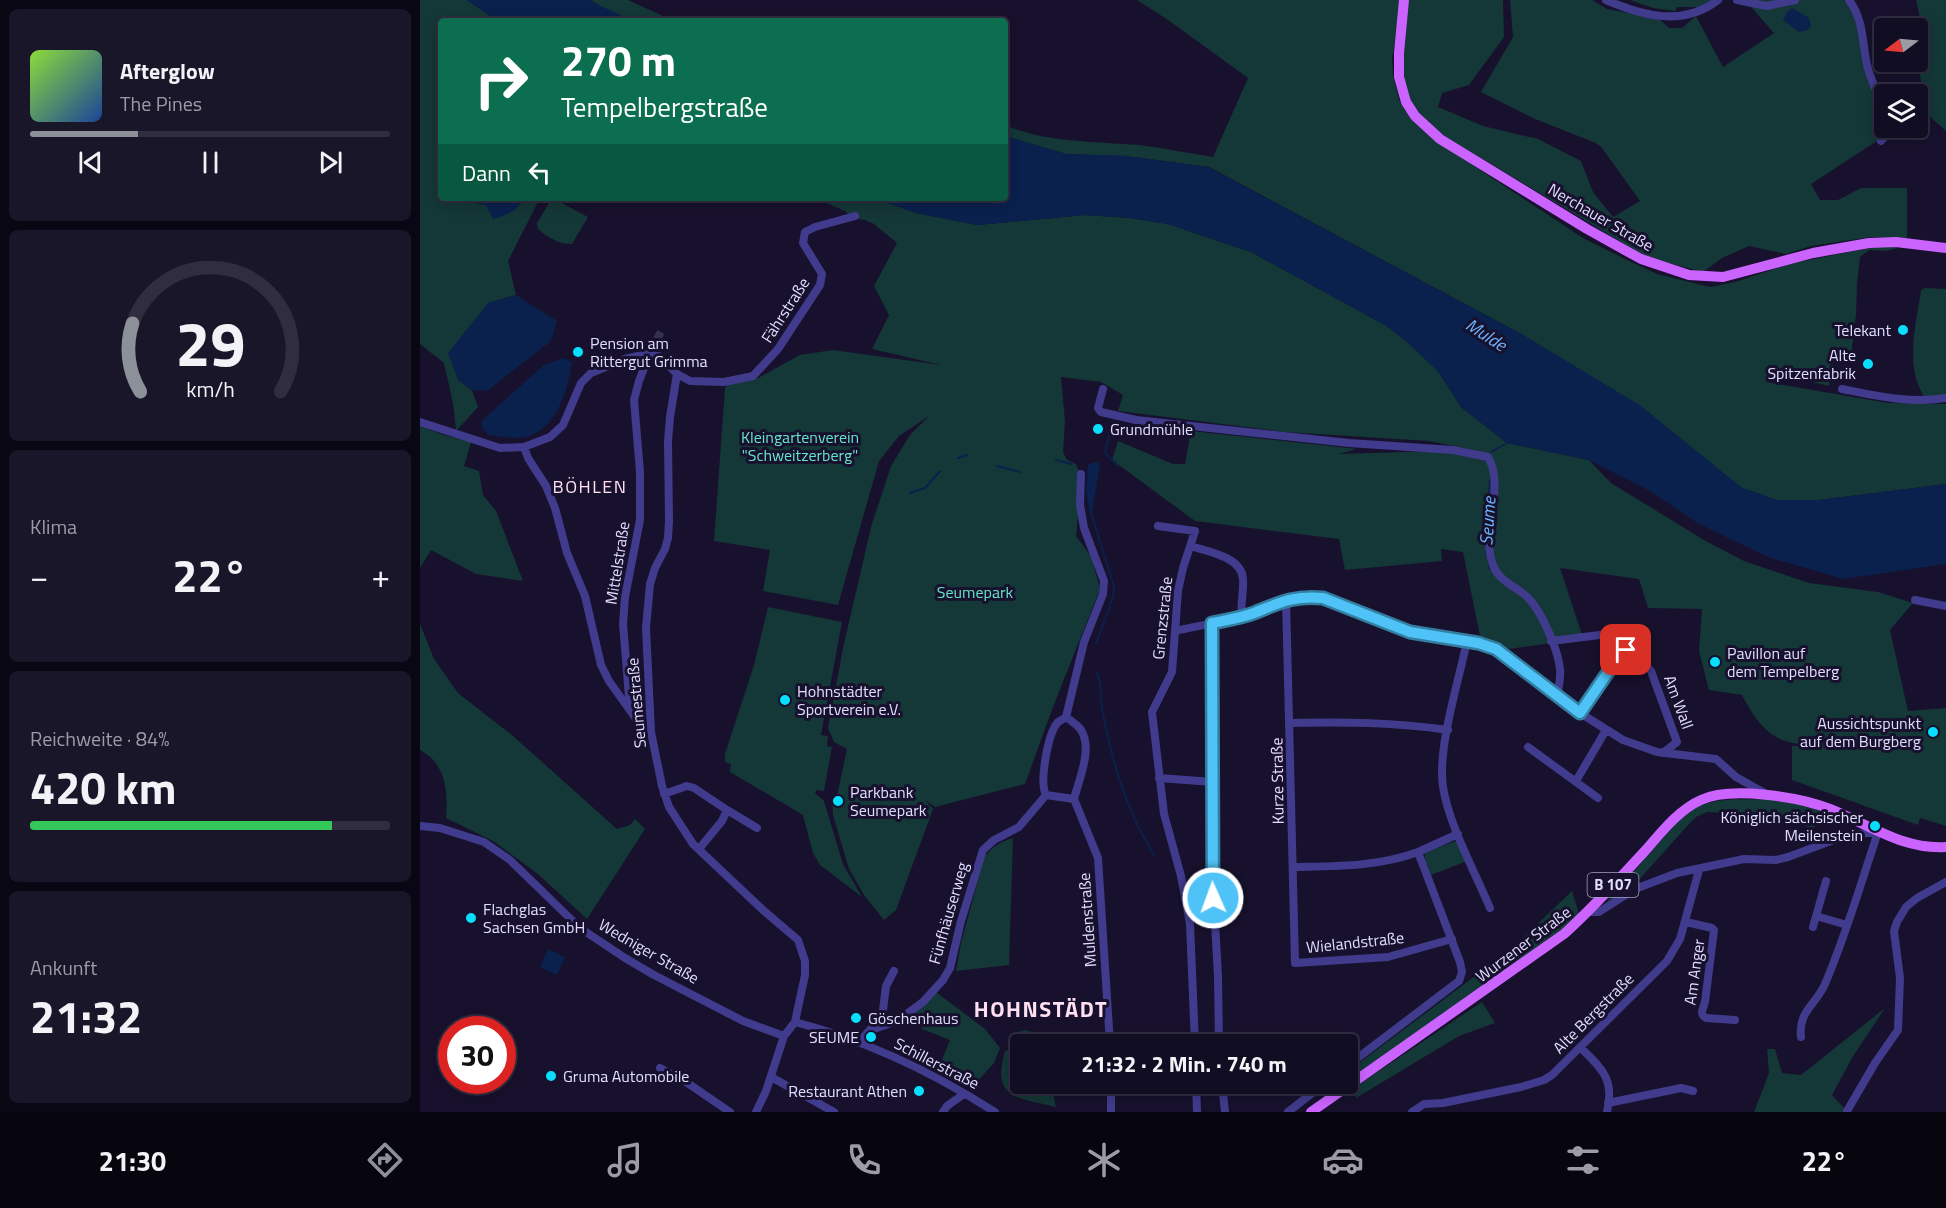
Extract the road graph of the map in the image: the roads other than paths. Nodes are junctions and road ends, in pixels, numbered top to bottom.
1 (1404, 0) edge
2 (1606, 0) edge
3 (1718, 0) edge
4 (1737, 0) edge
5 (1795, 0) edge
6 (1849, 0) edge
7 (1874, 87) edge
8 (1884, 138) edge
9 (1881, 141) dead end
10 (855, 216) dead end
11 (1946, 248) edge
12 (650, 353) junction
13 (677, 374) junction
14 (1103, 389) dead end
15 (1842, 389) dead end
16 (1946, 398) edge
17 (420, 422) edge
18 (524, 447) junction
19 (1081, 474) dead end
20 (1158, 526) dead end
21 (1190, 546) junction
22 (1286, 599) junction
23 (1915, 600) dead end
24 (1946, 606) edge
25 (1242, 617) junction
26 (1212, 623) junction
27 (1175, 631) junction
28 (1467, 641) junction
29 (1551, 641) junction
30 (1640, 659) junction
31 (1557, 696) junction
32 (630, 709) junction
33 (1580, 713) junction
34 (1066, 717) junction
35 (1291, 723) junction
36 (1448, 730) junction
37 (1606, 730) junction
38 (651, 732) junction
39 (1528, 747) dead end
40 (1663, 753) junction
41 (1159, 778) junction
42 (1576, 781) junction
43 (1213, 782) junction
44 (664, 794) junction
45 (1046, 795) junction
46 (1768, 795) junction
47 (1598, 798) dead end
48 (1074, 799) junction
49 (727, 810) junction
50 (420, 826) edge
51 (757, 828) dead end
52 (1878, 831) junction
53 (1458, 834) junction
54 (1946, 847) edge
55 (699, 849) junction
56 (1418, 852) junction
57 (1293, 867) junction
58 (1699, 870) junction
59 (1826, 881) dead end
60 (1946, 882) edge
61 (1490, 909) dead end
62 (1588, 912) junction
63 (1816, 916) junction
64 (1686, 922) junction
65 (1847, 925) junction
66 (1813, 927) dead end
67 (1452, 939) junction
68 (1295, 963) joint
69 (894, 970) dead end
70 (1735, 1020) dead end
71 (795, 1022) junction
72 (870, 1030) junction
73 (1109, 1034) edge
74 (1195, 1034) edge
75 (1219, 1034) edge
76 (784, 1036) junction
77 (1801, 1037) dead end
78 (859, 1042) junction
79 (1580, 1047) junction
80 (1358, 1058) edge
81 (660, 1068) dead end
82 (771, 1077) junction
83 (1693, 1091) dead end
84 (964, 1094) junction
85 (1111, 1094) edge
86 (1196, 1094) edge
87 (1224, 1094) edge
88 (1311, 1094) edge
89 (1443, 1108) edge
90 (1607, 1108) edge
91 (1846, 1111) edge
92 (730, 1112) edge
93 (756, 1112) edge
94 (834, 1112) edge
95 (943, 1112) edge
96 (995, 1112) edge
97 (1111, 1112) edge
98 (1197, 1112) edge
99 (1226, 1112) edge
100 (1288, 1112) edge
101 (1311, 1112) edge
102 (1412, 1112) edge

1 - 11 main road, Nerchauer Straße
2 - 3 street
4 - 5 street
6 - 7 street
8 - 9 street
10 - 13 street, Fährstraße
12 - 13 street
12 - 18 street
12 - 32 street, Mittelstraße
13 - 38 street, Seumestraße
14 - 29 street
15 - 16 street
17 - 18 street
18 - 32 street
19 - 34 street
20 - 21 street
21 - 25 street
21 - 27 street, Grenzstraße
22 - 25 street
22 - 28 street
22 - 35 street, Kurze Straße
23 - 24 street
25 - 26 street
26 - 27 street
26 - 43 street
27 - 41 street, Grenzstraße
28 - 31 street
28 - 36 street
29 - 30 street, Am Wall
29 - 31 street
30 - 33 street
30 - 40 street, Am Wall
31 - 33 street
32 - 38 street
33 - 37 street
34 - 45 street
34 - 48 street
35 - 36 street
35 - 57 street, Kurze Straße
36 - 53 street
37 - 40 street
37 - 42 street
38 - 44 street, Seumestraße
39 - 42 street
40 - 46 street
41 - 43 street
41 - 74 street, Grenzstraße
42 - 47 street
43 - 75 street
44 - 49 street
44 - 55 street, Seumestraße
45 - 48 street
45 - 72 street, Fünfhäuserweg
46 - 52 main road, Wurzener Straße / B 107
46 - 62 main road, Wurzener Straße / B 107
48 - 73 street, Muldenstraße
49 - 51 street
49 - 55 street
50 - 76 street, Wedniger Straße
52 - 54 main road, Wurzener Straße / B 107
52 - 58 street
52 - 65 street
53 - 56 street
53 - 61 street
55 - 71 street, Seumestraße
56 - 57 street
56 - 67 street
57 - 68 street, Kurze Straße
58 - 62 street
58 - 64 street, Alte Bergstraße
59 - 63 street
60 - 91 street
62 - 101 main road, Wurzener Straße / B 107
63 - 65 street
63 - 66 street
64 - 70 street, Am Anger
64 - 79 street, Alte Bergstraße
65 - 77 street
67 - 68 street, Wielandstraße
67 - 80 street
69 - 72 street, Fünfhäuserweg
71 - 76 street, Seumestraße
71 - 78 street, Schillerstraße
72 - 78 street, Fünfhäuserweg
76 - 82 street, Seumestraße
78 - 84 street, Schillerstraße
79 - 89 street, Alte Bergstraße
79 - 90 street
81 - 92 street
82 - 93 street, Seumestraße
82 - 94 street
83 - 90 street
84 - 95 street
84 - 96 street, Schillerstraße
85 - 97 street
86 - 98 street
87 - 99 street
88 - 100 street
89 - 102 street, Alte Bergstraße

